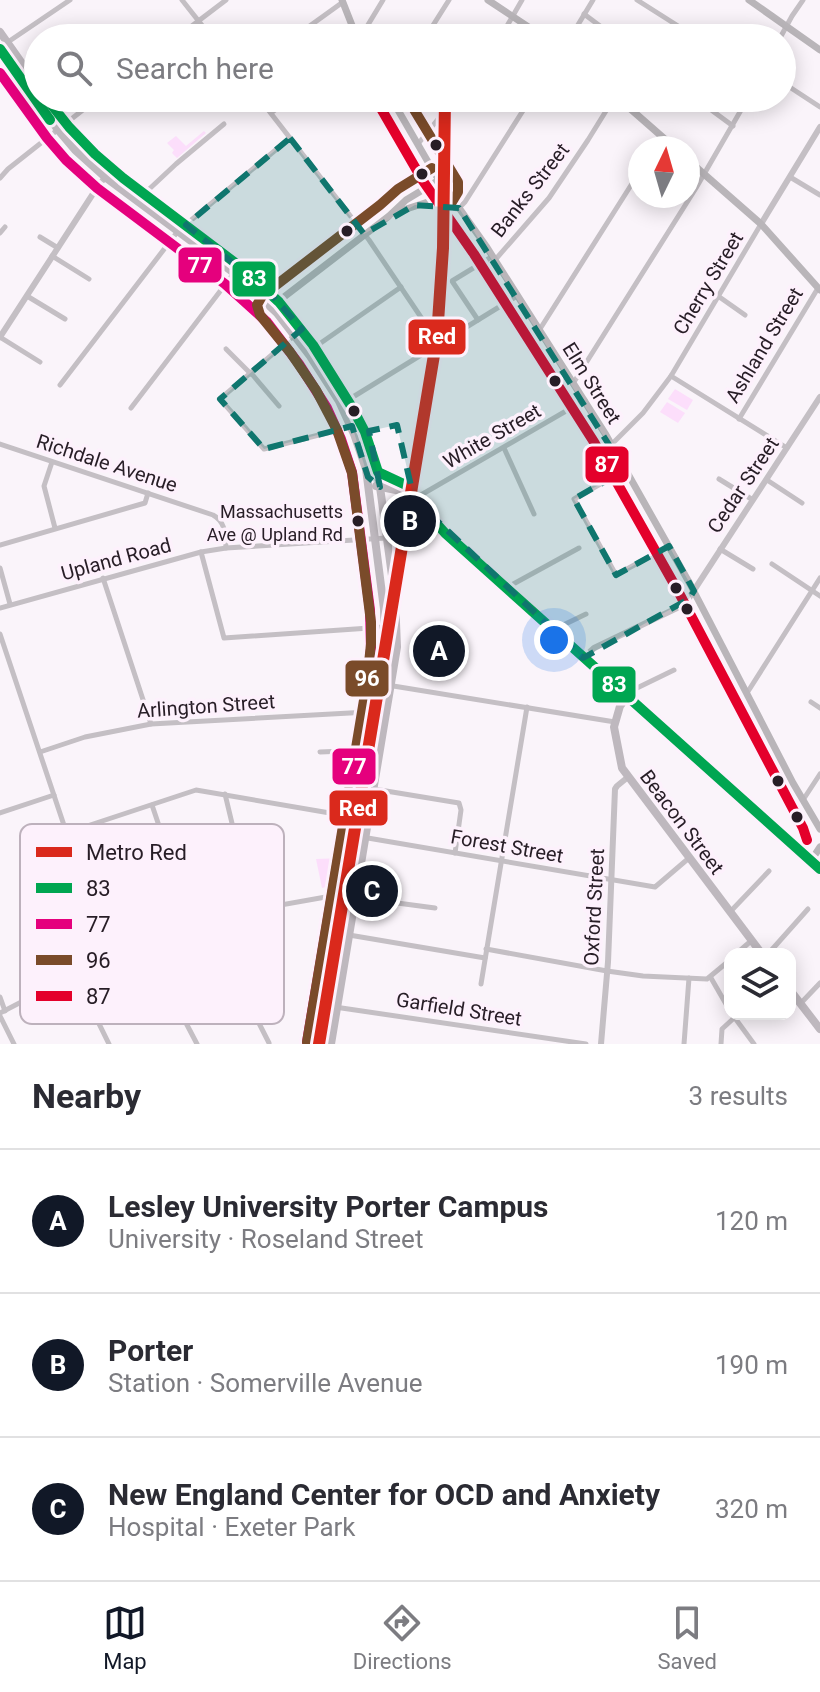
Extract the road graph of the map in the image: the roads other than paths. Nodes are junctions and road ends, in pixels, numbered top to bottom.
1 (70, 0) edge
2 (182, 0) edge
3 (226, 0) edge
4 (383, 0) edge
5 (449, 0) edge
6 (488, 0) edge
7 (522, 0) edge
8 (593, 0) edge
9 (637, 0) edge
10 (749, 0) edge
11 (803, 0) edge
12 (342, 1) edge
13 (584, 14) junction
14 (512, 16) junction
15 (199, 21) junction
16 (35, 24) edge
17 (195, 24) edge
18 (201, 24) edge
19 (312, 24) edge
20 (352, 24) edge
21 (367, 24) edge
22 (434, 24) edge
23 (508, 24) edge
24 (524, 24) edge
25 (578, 24) edge
26 (597, 24) edge
27 (675, 24) edge
28 (783, 24) edge
29 (787, 24) edge
30 (0, 32) edge
31 (24, 32) edge
32 (796, 33) edge
33 (8, 43) junction
34 (0, 49) edge
35 (820, 50) edge
36 (24, 66) edge
37 (24, 83) edge
38 (796, 91) edge
39 (820, 107) edge
40 (45, 112) edge
41 (57, 112) edge
42 (80, 112) edge
43 (399, 112) edge
44 (444, 112) edge
45 (522, 112) edge
46 (607, 112) edge
47 (633, 112) edge
48 (714, 112) edge
49 (740, 112) edge
50 (271, 113) edge
51 (66, 123) junction
52 (224, 124) dead end
53 (733, 126) junction
54 (820, 127) edge
55 (58, 130) junction
56 (662, 136) edge
57 (290, 138) junction
58 (418, 145) junction
59 (113, 170) junction
60 (700, 170) edge
61 (705, 174) junction
62 (105, 177) junction
63 (790, 177) junction
64 (0, 178) edge
65 (439, 180) junction
66 (445, 188) junction
67 (628, 190) edge
68 (145, 194) junction
69 (820, 195) edge
70 (420, 204) junction
71 (459, 208) junction
72 (389, 216) junction
73 (761, 224) junction
74 (186, 225) junction
75 (5, 227) dead end
76 (178, 231) junction
77 (0, 233) edge
78 (364, 234) junction
79 (40, 237) dead end
80 (58, 248) junction
81 (52, 256) junction
82 (494, 258) junction
83 (234, 273) junction
84 (89, 279) dead end
85 (401, 287) junction
86 (819, 289) edge
87 (518, 295) junction
88 (27, 296) junction
89 (718, 296) junction
90 (275, 304) junction
91 (745, 315) dead end
92 (65, 319) dead end
93 (478, 320) junction
94 (540, 329) junction
95 (299, 332) junction
96 (0, 337) edge
97 (439, 344) junction
98 (315, 347) junction
99 (226, 349) dead end
100 (40, 362) dead end
101 (251, 374) junction
102 (671, 376) junction
103 (574, 382) junction
104 (60, 385) dead end
105 (820, 397) edge
106 (348, 400) junction
107 (585, 400) junction
108 (279, 406) dead end
109 (131, 408) dead end
110 (739, 419) junction
111 (351, 427) junction
112 (0, 444) edge
113 (611, 445) junction
114 (504, 448) junction
115 (787, 448) junction
116 (52, 462) junction
117 (377, 470) junction
118 (625, 470) junction
119 (368, 477) junction
120 (719, 479) dead end
121 (767, 480) junction
122 (380, 487) junction
123 (148, 493) junction
124 (414, 499) junction
125 (753, 500) junction
126 (802, 503) dead end
127 (534, 514) dead end
128 (55, 528) junction
129 (386, 538) junction
130 (376, 539) junction
131 (0, 545) edge
132 (669, 546) junction
133 (226, 548) junction
134 (579, 548) dead end
135 (720, 549) junction
136 (201, 552) junction
137 (772, 564) dead end
138 (0, 568) edge
139 (753, 569) dead end
140 (103, 578) junction
141 (820, 578) edge
142 (506, 588) junction
143 (694, 591) junction
144 (812, 591) junction
145 (820, 596) edge
146 (10, 604) junction
147 (0, 608) edge
148 (586, 614) dead end
149 (385, 627) junction
150 (553, 630) junction
151 (0, 634) edge
152 (583, 658) junction
153 (674, 670) dead end
154 (381, 684) junction
155 (392, 685) junction
156 (747, 693) junction
157 (624, 701) junction
158 (811, 702) dead end
159 (527, 707) junction
160 (820, 708) edge
161 (377, 714) junction
162 (615, 722) junction
163 (151, 724) junction
164 (370, 750) junction
165 (40, 752) junction
166 (320, 752) dead end
167 (820, 774) edge
168 (628, 777) junction
169 (374, 789) junction
170 (225, 794) junction
171 (54, 795) junction
172 (803, 800) junction
173 (152, 804) junction
174 (0, 813) edge
175 (359, 818) junction
176 (63, 824) edge
177 (93, 824) edge
178 (159, 824) edge
179 (232, 824) edge
180 (818, 826) edge
181 (820, 836) edge
182 (361, 837) junction
183 (820, 847) edge
184 (455, 853) junction
185 (689, 858) junction
186 (501, 861) junction
187 (811, 861) junction
188 (820, 869) edge
189 (769, 871) dead end
190 (612, 881) junction
191 (351, 896) junction
192 (284, 905) edge
193 (435, 908) dead end
194 (808, 909) dead end
195 (730, 912) junction
196 (349, 935) junction
197 (752, 940) junction
198 (743, 948) edge
199 (759, 948) edge
200 (771, 948) edge
201 (486, 949) junction
202 (485, 958) junction
203 (724, 966) edge
204 (607, 971) junction
205 (689, 978) junction
206 (711, 978) junction
207 (820, 983) edge
208 (481, 984) dead end
209 (0, 997) edge
210 (796, 998) edge
211 (724, 1000) edge
212 (20, 1004) edge
213 (800, 1004) junction
214 (333, 1006) junction
215 (2, 1013) edge
216 (728, 1020) edge
217 (736, 1020) edge
218 (99, 1024) edge
219 (187, 1024) edge
220 (260, 1024) edge
221 (820, 1029) edge
222 (14, 1044) edge
223 (109, 1044) edge
224 (197, 1044) edge
225 (270, 1044) edge
226 (321, 1044) edge
227 (331, 1044) edge
228 (586, 1044) edge
229 (601, 1044) edge
230 (684, 1044) edge
231 (721, 1044) edge
232 (754, 1044) edge

1 - 16 street
2 - 15 street
3 - 15 street
4 - 21 street
5 - 22 street
6 - 14 main road
7 - 14 street
8 - 13 street
9 - 27 street
10 - 28 main road
11 - 29 street
12 - 19 street
12 - 20 main road
13 - 25 street
13 - 26 street
14 - 23 street
14 - 24 main road
15 - 17 street
15 - 18 street
30 - 33 main road
31 - 33 street
32 - 35 main road
33 - 36 main road
34 - 37 main road
38 - 39 street
40 - 55 main road
41 - 51 main road
42 - 51 street
43 - 58 main road, Elm Street
44 - 58 street
45 - 71 street
46 - 82 street, Banks Street
47 - 56 main road
48 - 53 street
49 - 53 street
50 - 57 street
51 - 55 street
51 - 59 main road
52 - 68 street
53 - 61 street
54 - 63 street, Cherry Street
55 - 62 main road
55 - 64 street
57 - 74 street
57 - 78 street
58 - 65 main road, Elm Street
59 - 62 street
59 - 68 main road
60 - 61 main road
61 - 73 main road
61 - 103 street
62 - 76 main road
62 - 80 street
63 - 69 street
63 - 73 street, Cherry Street
65 - 66 main road, Elm Street
65 - 72 main road
66 - 70 main road
66 - 71 main road, Elm Street
67 - 94 street
68 - 74 main road
70 - 71 main road
70 - 72 main road
71 - 82 main road, Elm Street
72 - 78 main road
73 - 86 main road
73 - 89 street, Cherry Street
74 - 76 street
74 - 90 main road
75 - 77 street
76 - 83 main road
76 - 104 street
78 - 85 street
78 - 90 main road
79 - 80 street
80 - 81 street
81 - 84 street
81 - 88 street
82 - 87 main road, Elm Street
82 - 93 street, Banks Street
83 - 90 main road
83 - 109 street
85 - 97 street
85 - 98 street
86 - 110 street, Ashland Street
87 - 93 street
87 - 94 main road, Elm Street
88 - 92 street
88 - 96 street
89 - 91 street
89 - 102 street, Cherry Street
90 - 95 main road
93 - 97 street
94 - 103 main road, Elm Street
95 - 98 main road
95 - 101 street
95 - 111 main road
96 - 100 street
97 - 106 street
98 - 106 main road
99 - 101 street
101 - 108 street
101 - 111 street
102 - 110 street
102 - 113 street, Cherry Street
103 - 107 main road, Elm Street
105 - 115 street, Cedar Street
106 - 117 main road
107 - 113 main road, Elm Street
107 - 114 street, White Street
110 - 115 street
111 - 119 main road
112 - 116 street, Richdale Avenue
113 - 118 main road, Elm Street
114 - 124 street, White Street
114 - 127 street
115 - 121 street, Cedar Street
116 - 123 street, Richdale Avenue
116 - 128 street
117 - 122 main road
117 - 124 main road
118 - 132 main road, Elm Street
118 - 132 street
119 - 122 main road
119 - 130 main road
120 - 125 street
121 - 125 street, Cedar Street
121 - 126 street
122 - 124 main road
122 - 129 main road
123 - 128 street
123 - 133 street, Richdale Avenue
124 - 142 main road
125 - 135 street, Cedar Street
128 - 131 street
129 - 130 street, Upland Road
129 - 155 main road
130 - 133 street, Upland Road
130 - 149 main road
132 - 143 main road, Elm Street
133 - 136 street, Upland Road
134 - 142 street
135 - 139 street
135 - 143 street, Cedar Street
136 - 140 street, Upland Road
136 - 149 street
137 - 144 street
138 - 146 street
140 - 146 street, Upland Road
140 - 163 street
141 - 144 street
142 - 150 main road
143 - 152 street
143 - 156 main road, Elm Street
144 - 145 street
144 - 156 street
146 - 147 street, Upland Road
148 - 150 street
149 - 154 main road
150 - 152 main road
151 - 165 street
152 - 157 main road
153 - 157 street
154 - 155 street
154 - 161 main road
155 - 159 street
155 - 169 main road
156 - 172 main road, Elm Street
157 - 162 main road, Beacon Street
157 - 187 main road
158 - 160 street
159 - 162 street
159 - 186 street
161 - 163 street, Arlington Street
161 - 164 main road
162 - 168 main road, Beacon Street
163 - 165 street, Arlington Street
164 - 166 street
164 - 175 main road
165 - 171 street
167 - 172 street
168 - 185 main road, Beacon Street
168 - 190 street, Oxford Street
169 - 182 main road
169 - 184 street
170 - 173 street
170 - 175 street
170 - 179 street
171 - 174 street
171 - 176 street
172 - 180 main road, Elm Street
173 - 177 street
173 - 178 street
175 - 182 main road
180 - 181 main road, Elm Street
182 - 184 street, Forest Street
182 - 191 main road
183 - 187 main road
184 - 186 street, Forest Street
185 - 190 street, Forest Street
185 - 195 main road, Beacon Street
186 - 190 street, Forest Street
186 - 201 street
187 - 188 main road
189 - 195 street
190 - 204 street, Oxford Street
191 - 192 street
191 - 193 street
191 - 196 main road
191 - 214 main road
194 - 200 street
195 - 197 main road, Beacon Street
196 - 202 street
196 - 214 main road
197 - 198 street
197 - 199 main road, Beacon Street
201 - 202 street
201 - 204 street
202 - 208 street
203 - 206 street
204 - 205 street
204 - 229 street, Oxford Street
205 - 206 street
205 - 230 street
206 - 211 street
207 - 213 street
209 - 215 street
210 - 213 main road
212 - 215 street
213 - 221 main road
214 - 226 main road
214 - 227 main road
214 - 228 street, Garfield Street
215 - 222 street
216 - 231 street
217 - 232 street
218 - 223 street
219 - 224 street
220 - 225 street

